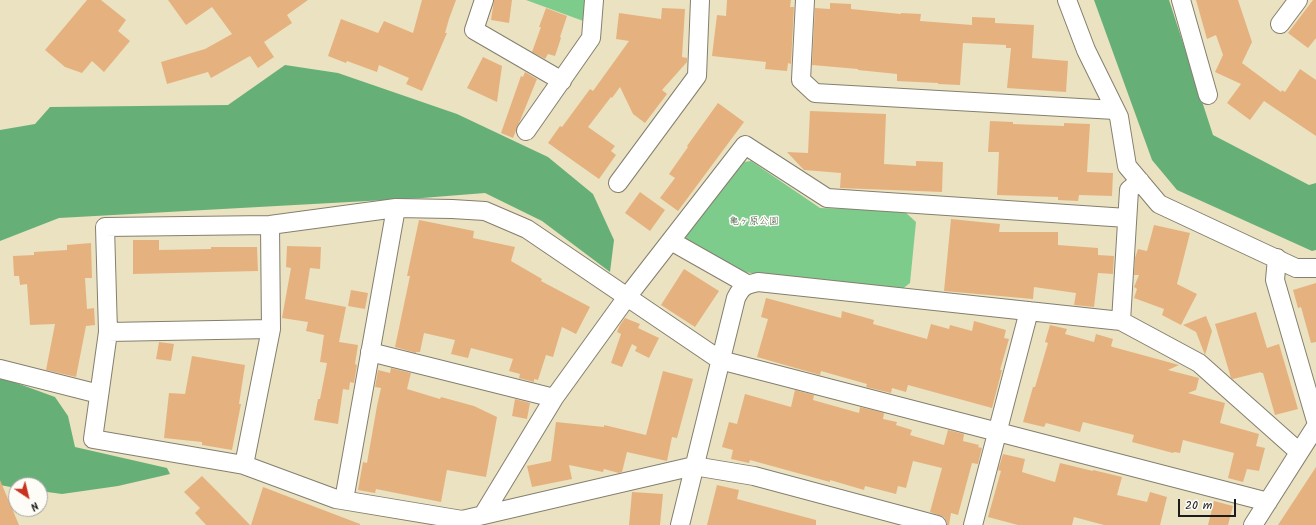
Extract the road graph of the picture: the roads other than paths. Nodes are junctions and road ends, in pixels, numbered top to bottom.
1 (484, 0) edge
2 (594, 0) edge
3 (700, 0) edge
4 (806, 0) edge
5 (1064, 0) edge
6 (1181, 0) edge
7 (1298, 0) edge
8 (1280, 24) dead end
9 (562, 80) junction
10 (1208, 95) dead end
11 (1115, 110) junction
12 (526, 131) dead end
13 (1140, 182) junction
14 (618, 183) dead end
15 (396, 208) junction
16 (1127, 218) junction
17 (270, 225) junction
18 (671, 241) junction
19 (1277, 258) junction
20 (1316, 268) edge
21 (747, 284) junction
22 (627, 297) junction
23 (1029, 311) junction
24 (1121, 321) junction
25 (271, 329) junction
26 (108, 332) junction
27 (370, 352) junction
28 (720, 360) junction
29 (0, 369) edge
30 (99, 394) junction
31 (554, 398) junction
32 (1316, 421) edge
33 (1316, 426) edge
34 (998, 432) junction
35 (1299, 452) junction
36 (244, 465) junction
37 (694, 466) junction
38 (344, 500) junction
39 (1268, 502) junction
40 (483, 515) junction
41 (680, 525) edge
42 (937, 525) edge
43 (973, 525) edge
44 (1253, 525) edge

1 - 9 street
2 - 9 street
3 - 14 street
4 - 11 street
5 - 11 street
6 - 10 street
7 - 8 street
9 - 12 street
11 - 13 street
13 - 16 street
13 - 19 street
15 - 17 street
15 - 22 street
15 - 27 street
16 - 18 street
16 - 24 street
17 - 25 street
17 - 26 street
18 - 21 street
18 - 22 street
19 - 20 street
19 - 32 street
21 - 23 street
21 - 28 street
22 - 28 street
22 - 31 street
23 - 24 street
23 - 34 street
24 - 35 street
25 - 26 street
25 - 36 street
26 - 30 street
27 - 31 street
27 - 38 street
28 - 34 street
28 - 37 street
29 - 30 street
30 - 36 street
31 - 40 street
33 - 35 street
34 - 39 street
34 - 43 street
35 - 39 street
36 - 38 street
37 - 40 street
37 - 41 street
37 - 42 street
38 - 40 street
39 - 44 street

